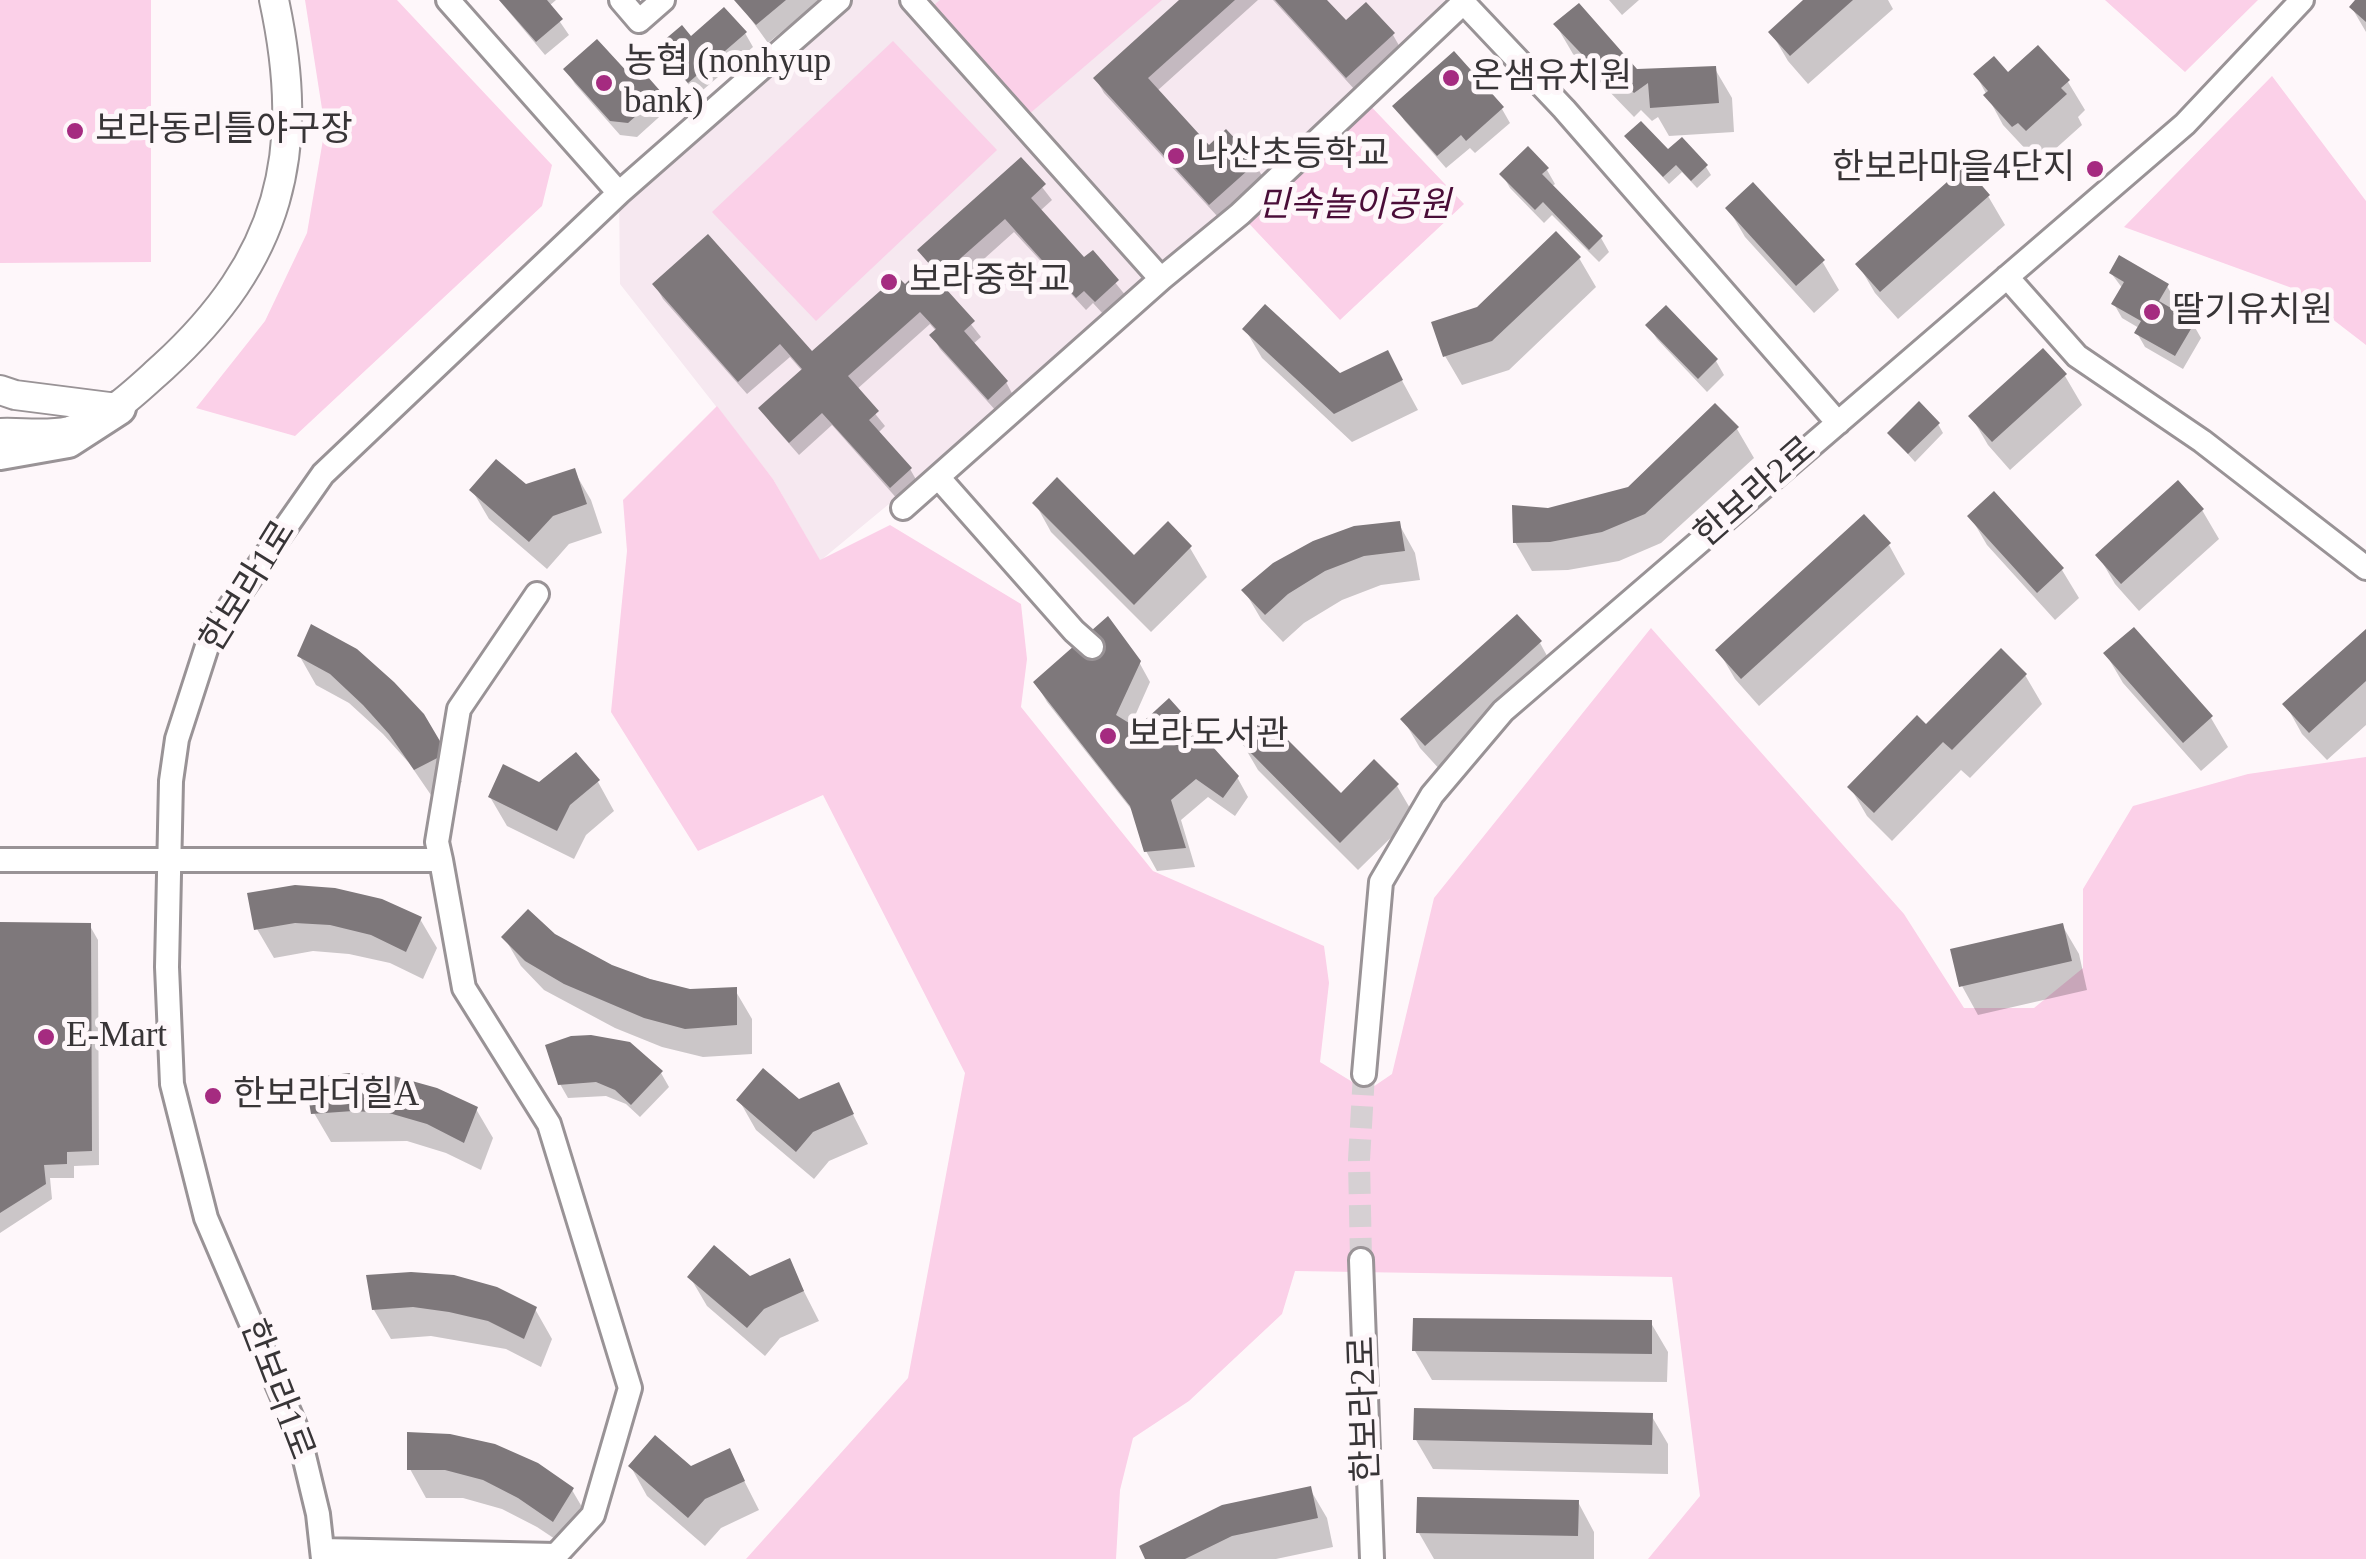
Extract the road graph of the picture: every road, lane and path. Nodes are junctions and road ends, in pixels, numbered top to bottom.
1 (274, 0) edge
2 (448, 0) edge
3 (621, 0) edge
4 (663, 0) edge
5 (839, 0) edge
6 (912, 0) edge
7 (2302, 0) edge
8 (1462, 1) edge
9 (619, 192) junction
10 (2007, 277) junction
11 (1160, 279) junction
12 (0, 390) edge
13 (119, 408) junction
14 (1838, 423) junction
15 (0, 433) edge
16 (0, 453) edge
17 (938, 477) junction
18 (903, 508) dead end
19 (2366, 568) edge
20 (537, 594) dead end
21 (1092, 646) dead end
22 (0, 860) edge
23 (167, 860) junction
24 (441, 860) junction
25 (1364, 1074) tunnel mouth
26 (1361, 1260) tunnel mouth
27 (322, 1555) edge
28 (1372, 1559) edge

1 - 13 main road
2 - 9 street
3 - 4 street
5 - 9 street, 한보라1로
6 - 11 street
7 - 10 street, 한보라2로
8 - 11 street
8 - 14 street
9 - 23 street, 한보라1로
10 - 14 street, 한보라2로
10 - 19 street
11 - 17 street
12 - 13 main road
13 - 15 main road
13 - 16 highway
14 - 25 street, 한보라2로
17 - 18 street
17 - 21 street
20 - 24 street
22 - 23 street
23 - 24 street
23 - 27 street, 한보라1로
24 - 27 street
26 - 28 street, 한보라2로

